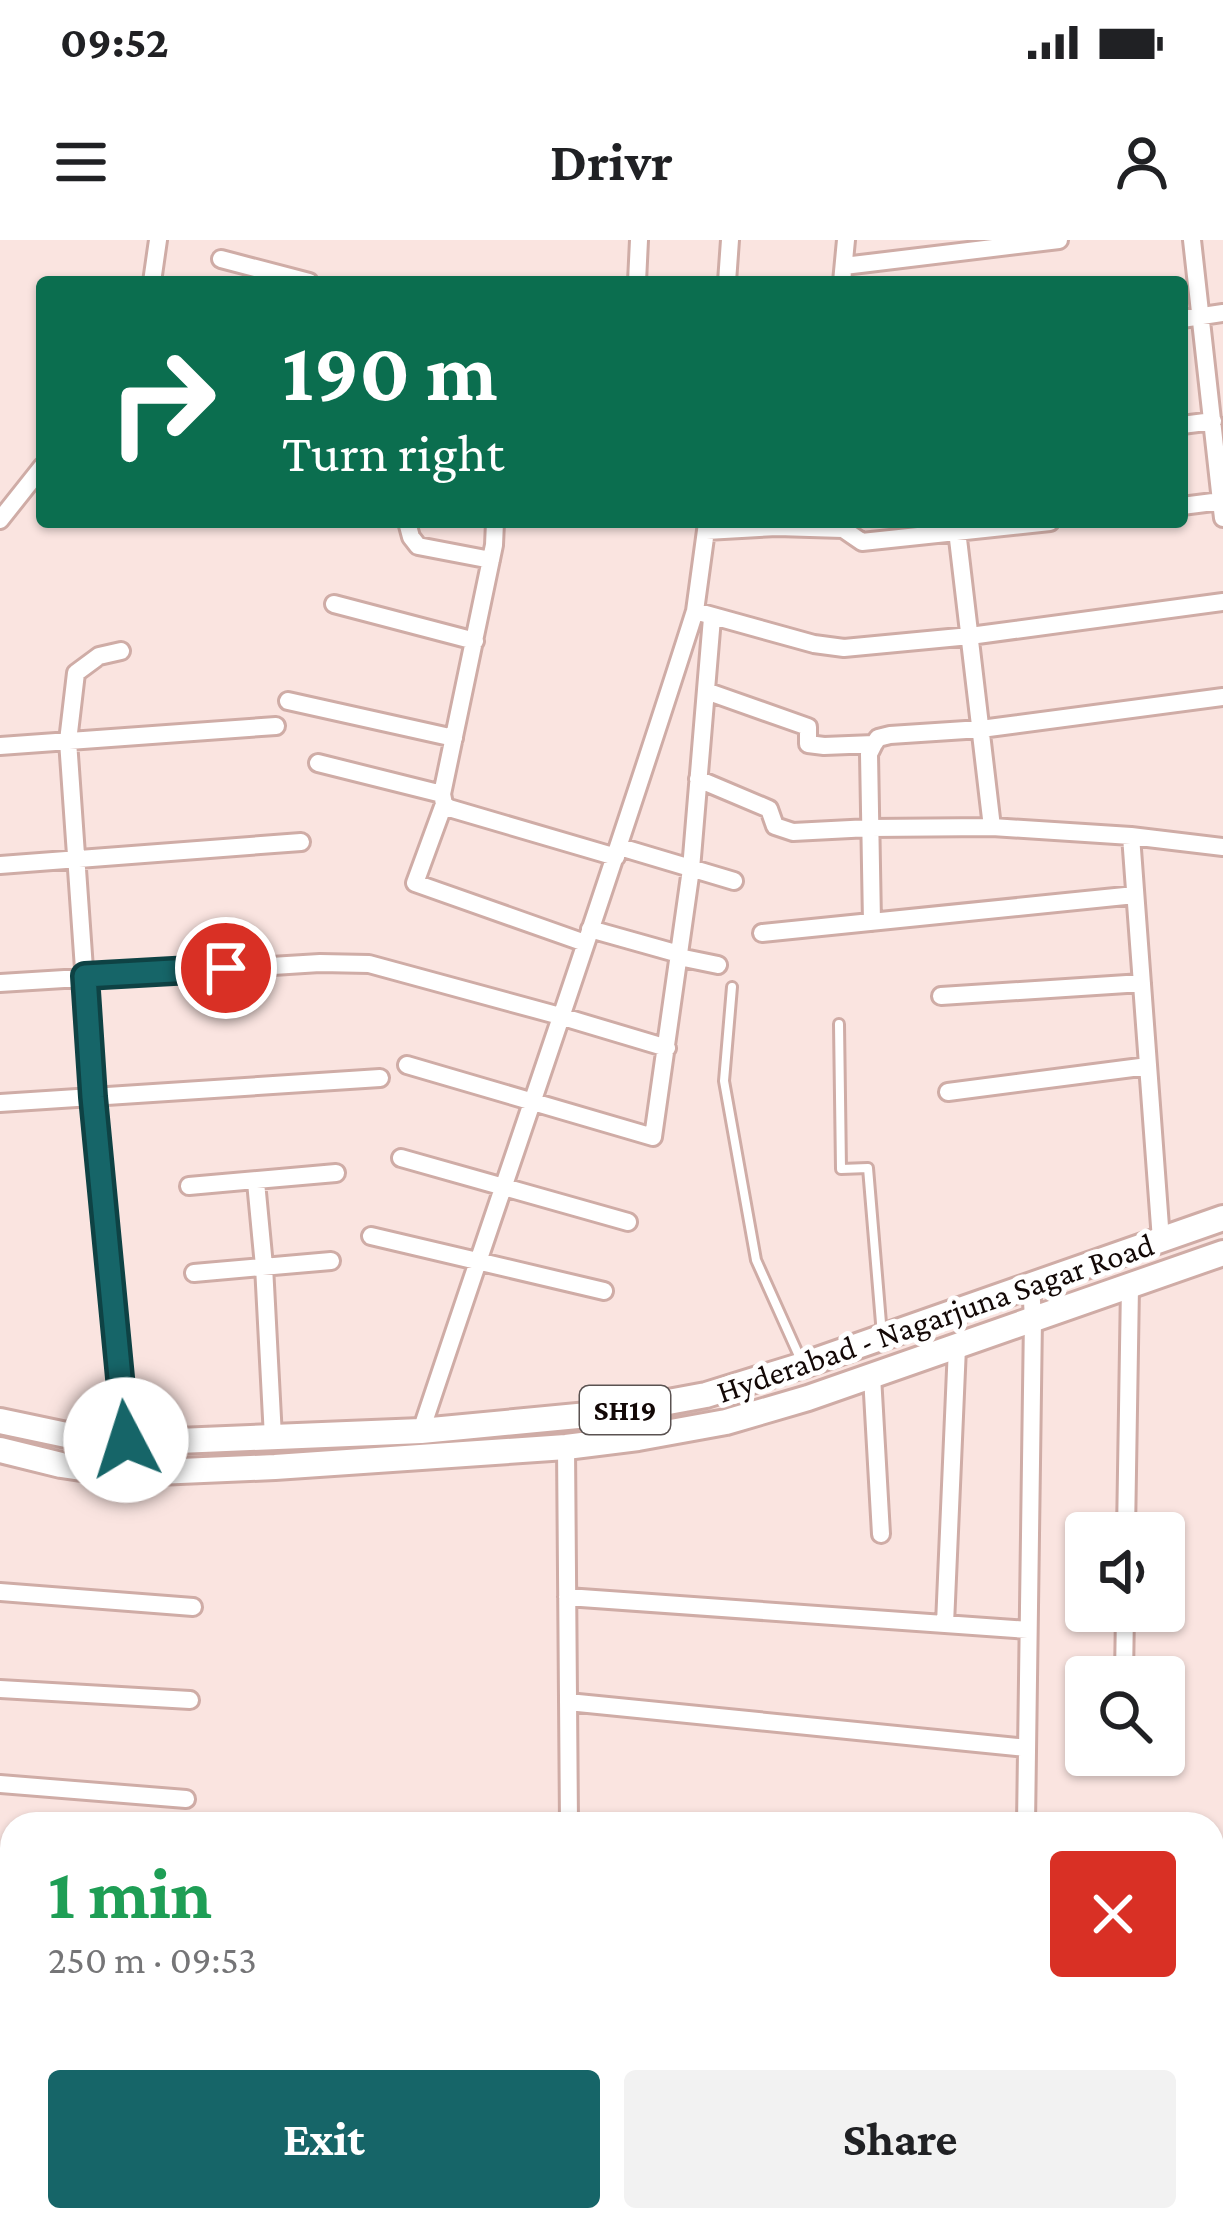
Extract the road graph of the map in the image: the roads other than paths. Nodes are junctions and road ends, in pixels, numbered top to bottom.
1 (158, 240) edge
2 (639, 240) edge
3 (730, 240) edge
4 (845, 240) edge
5 (1059, 240) edge
6 (1192, 240) edge
7 (220, 259) dead end
8 (843, 274) edge
9 (153, 276) edge
10 (286, 276) edge
11 (635, 276) edge
12 (727, 276) edge
13 (1223, 313) edge
14 (1191, 317) edge
15 (1217, 398) edge
16 (1214, 422) junction
17 (1188, 424) edge
18 (36, 475) edge
19 (1188, 507) edge
20 (1222, 510) edge
21 (0, 520) edge
22 (409, 528) edge
23 (494, 528) edge
24 (706, 528) edge
25 (846, 528) edge
26 (950, 528) edge
27 (956, 528) edge
28 (491, 560) junction
29 (1223, 602) edge
30 (334, 604) dead end
31 (703, 614) junction
32 (970, 636) junction
33 (476, 641) junction
34 (122, 651) dead end
35 (706, 692) junction
36 (1223, 697) edge
37 (288, 701) dead end
38 (276, 726) dead end
39 (981, 729) junction
40 (454, 738) junction
41 (68, 741) junction
42 (874, 744) junction
43 (0, 746) edge
44 (318, 763) dead end
45 (698, 779) junction
46 (443, 799) junction
47 (992, 827) junction
48 (870, 828) junction
49 (1131, 836) junction
50 (301, 842) dead end
51 (1223, 847) edge
52 (618, 852) junction
53 (77, 858) junction
54 (0, 865) edge
55 (691, 869) junction
56 (734, 881) dead end
57 (1135, 896) junction
58 (872, 922) junction
59 (762, 933) dead end
60 (587, 936) junction
61 (679, 956) junction
62 (718, 965) dead end
63 (85, 976) junction
64 (0, 983) edge
65 (1142, 983) junction
66 (732, 987) dead end
67 (941, 996) dead end
68 (560, 1016) junction
69 (838, 1024) dead end
70 (667, 1048) junction
71 (406, 1065) dead end
72 (1148, 1066) junction
73 (380, 1078) dead end
74 (948, 1091) dead end
75 (93, 1097) junction
76 (531, 1102) junction
77 (0, 1103) edge
78 (401, 1157) dead end
79 (336, 1173) dead end
80 (256, 1181) junction
81 (189, 1186) dead end
82 (502, 1188) junction
83 (1223, 1219) edge
84 (628, 1222) dead end
85 (371, 1236) dead end
86 (1162, 1240) junction
87 (1223, 1253) edge
88 (332, 1262) dead end
89 (478, 1262) junction
90 (264, 1266) junction
91 (194, 1273) dead end
92 (1031, 1285) junction
93 (1130, 1286) junction
94 (604, 1291) dead end
95 (1033, 1318) junction
96 (882, 1337) junction
97 (957, 1347) junction
98 (803, 1365) junction
99 (872, 1376) junction
100 (0, 1421) edge
101 (421, 1431) junction
102 (272, 1437) junction
103 (126, 1440) junction
104 (566, 1447) junction
105 (0, 1450) edge
106 (1126, 1512) edge
107 (880, 1534) dead end
108 (0, 1592) edge
109 (567, 1597) junction
110 (193, 1607) dead end
111 (945, 1624) junction
112 (1028, 1630) junction
113 (0, 1689) edge
114 (190, 1700) dead end
115 (568, 1702) junction
116 (1027, 1748) junction
117 (0, 1784) edge
118 (186, 1799) dead end
119 (568, 1812) edge
120 (1026, 1812) edge

1 - 9 street
2 - 11 street
3 - 12 street
4 - 8 street
5 - 8 street
6 - 14 street
7 - 10 street
13 - 14 street
14 - 15 street
15 - 16 street
16 - 17 street
16 - 20 street
18 - 21 street
19 - 20 street
22 - 28 street
23 - 28 street
24 - 31 street
25 - 26 street
27 - 32 street
28 - 33 street
29 - 32 street
30 - 33 street
31 - 32 street
31 - 35 street
31 - 52 street
32 - 39 street
33 - 40 street
34 - 41 street
35 - 42 street
35 - 45 street
36 - 39 street
37 - 40 street
38 - 41 street
39 - 42 street
39 - 47 street
40 - 46 street
41 - 43 street
41 - 53 street
42 - 48 street
44 - 46 street
45 - 48 street
45 - 55 street
46 - 52 street
46 - 60 street
47 - 48 street
47 - 49 street
48 - 58 street
49 - 51 street
49 - 57 street
50 - 53 street
52 - 55 street
52 - 60 street
53 - 54 street
53 - 63 street
55 - 56 street
55 - 61 street
57 - 58 street
57 - 65 street
58 - 59 street
60 - 61 street
60 - 68 street
61 - 62 street
61 - 70 street
63 - 64 street
63 - 68 street
63 - 75 street
65 - 67 street
65 - 72 street
66 - 98 lane
68 - 70 street
68 - 76 street
69 - 96 lane
70 - 76 street
71 - 76 street
72 - 74 street
72 - 86 street
73 - 75 street
75 - 77 street
75 - 103 street
76 - 82 street
78 - 82 street
79 - 80 street
80 - 81 street
80 - 90 street
82 - 84 street
82 - 89 street
83 - 86 main road, Hyderabad - Nagarjuna Sagar Road / SH19
85 - 89 street
86 - 92 main road, Hyderabad - Nagarjuna Sagar Road / SH19
87 - 93 main road, Hyderabad - Nagarjuna Sagar Road / SH19
88 - 90 street
89 - 94 street
89 - 101 street
90 - 91 street
90 - 102 street
92 - 95 street
92 - 96 main road, Hyderabad - Nagarjuna Sagar Road / SH19
93 - 95 main road, Hyderabad - Nagarjuna Sagar Road / SH19
93 - 106 street
95 - 97 main road, Hyderabad - Nagarjuna Sagar Road / SH19
95 - 112 street
96 - 98 main road, Hyderabad - Nagarjuna Sagar Road / SH19
97 - 99 main road, Hyderabad - Nagarjuna Sagar Road / SH19
97 - 111 street
98 - 101 main road, Hyderabad - Nagarjuna Sagar Road / SH19
99 - 104 main road, Hyderabad - Nagarjuna Sagar Road / SH19
99 - 107 street
100 - 103 main road, Hyderabad - Nagarjuna Sagar Road / SH19
101 - 102 main road, Hyderabad - Nagarjuna Sagar Road / SH19
102 - 103 main road, Hyderabad - Nagarjuna Sagar Road / SH19
104 - 105 main road, Hyderabad - Nagarjuna Sagar Road / SH19
104 - 109 street
108 - 110 street
109 - 111 street
109 - 115 street
111 - 112 street
112 - 116 street
113 - 114 street
115 - 116 street
115 - 119 street
116 - 120 street
117 - 118 street

